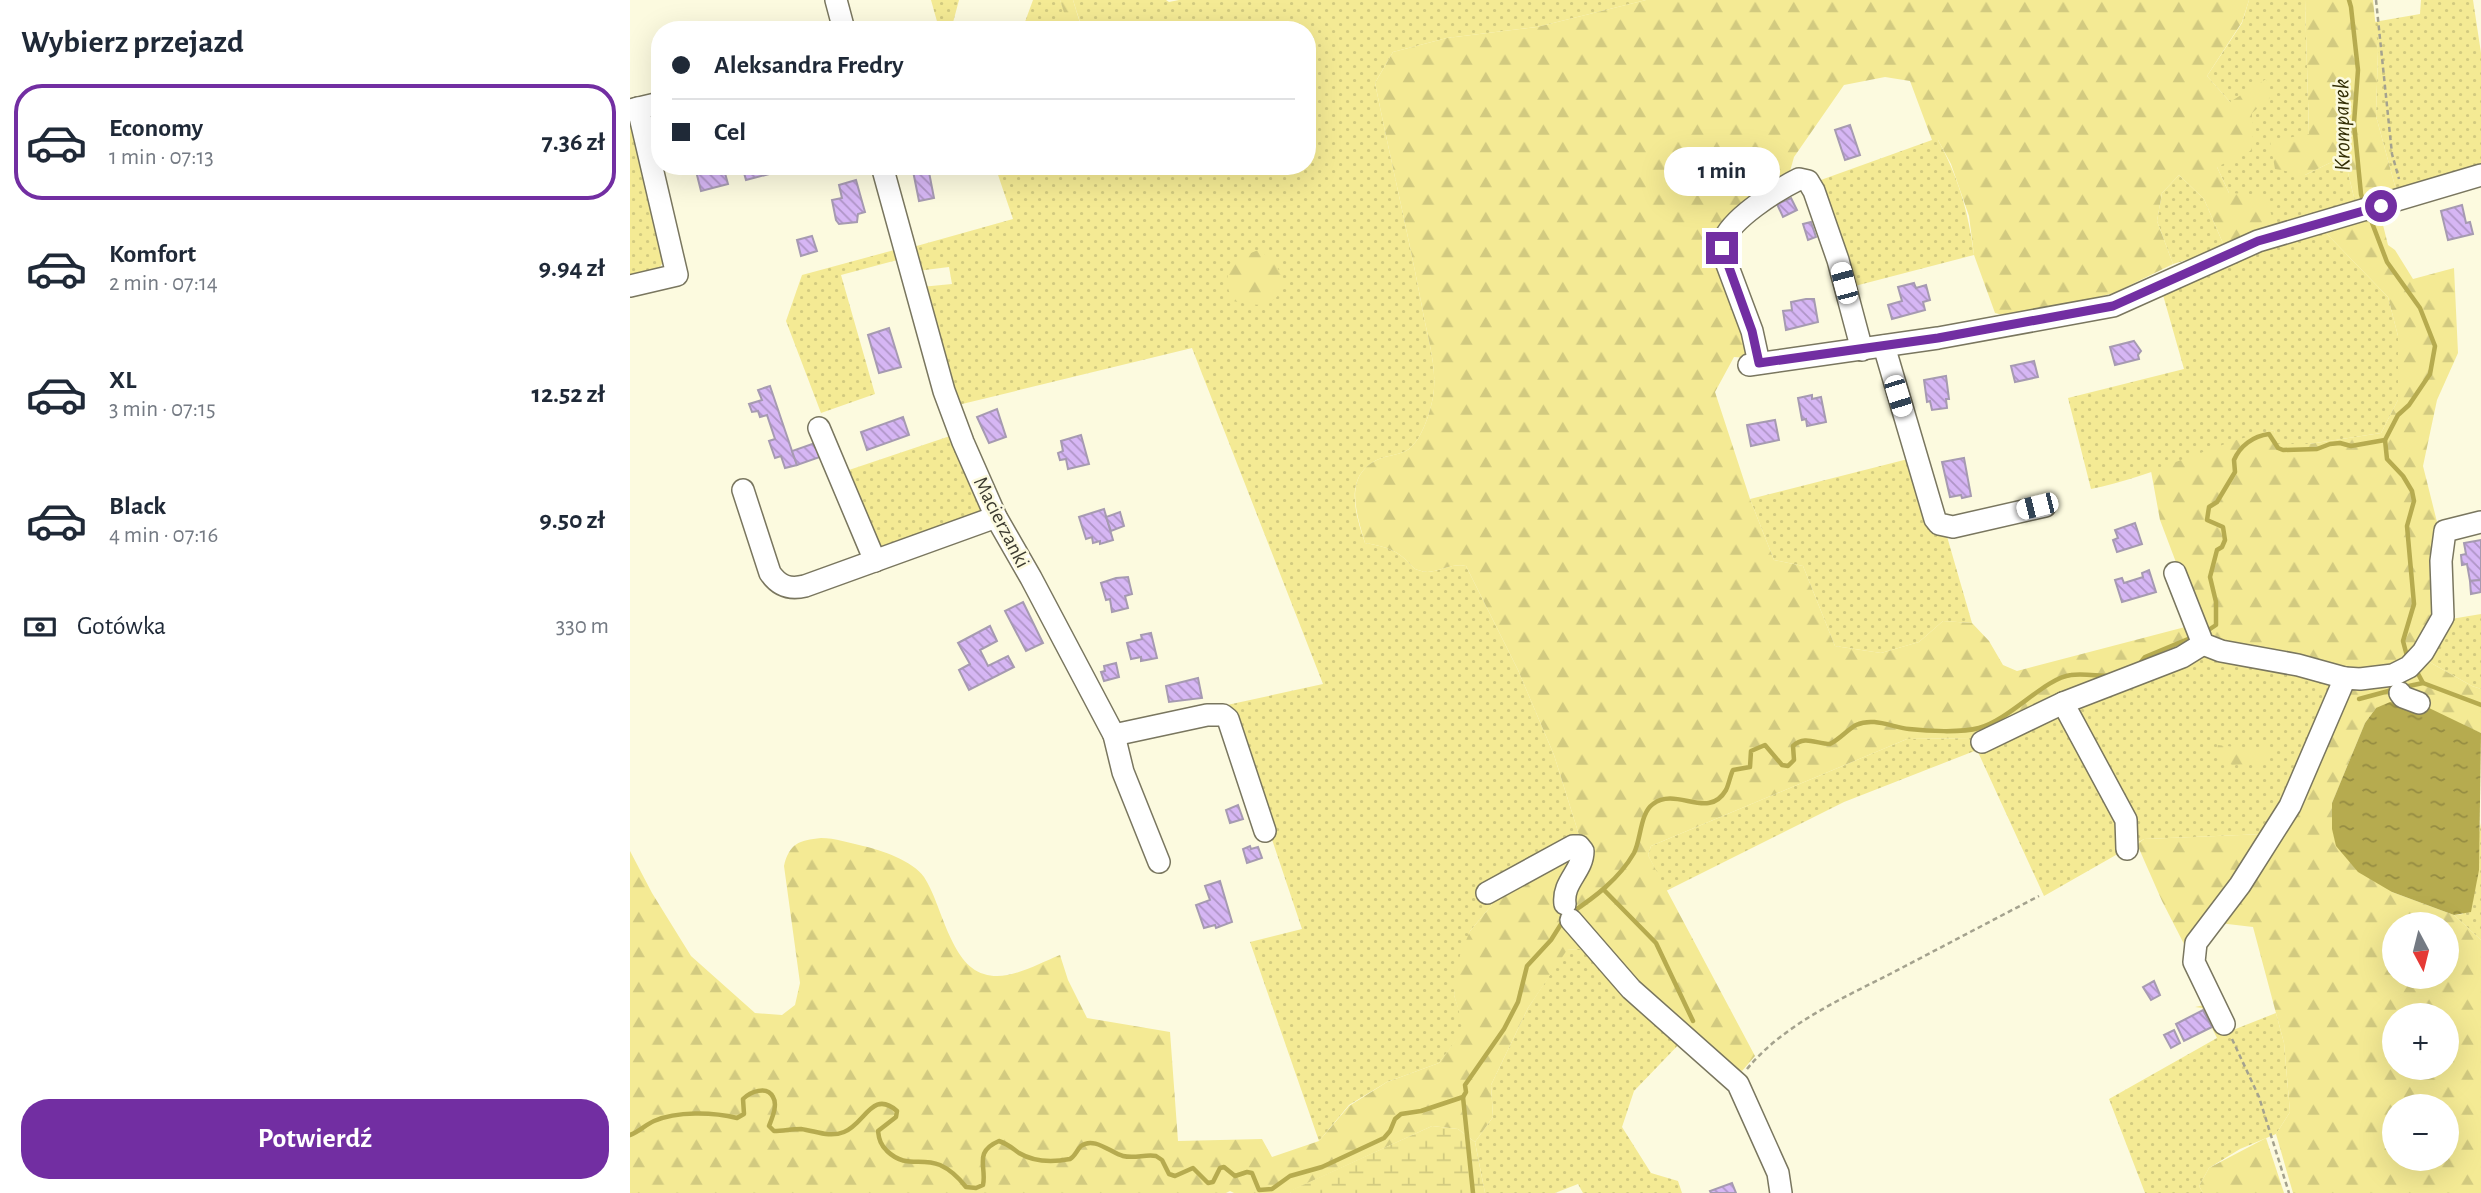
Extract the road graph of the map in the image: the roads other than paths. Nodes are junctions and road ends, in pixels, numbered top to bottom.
1 (836, 0) edge
2 (842, 21) edge
3 (634, 109) edge
4 (651, 175) edge
5 (651, 175) edge
6 (884, 175) edge
7 (2481, 175) edge
8 (630, 286) edge
9 (1873, 348) junction
10 (819, 428) dead end
11 (743, 490) dead end
12 (2045, 506) dead end
13 (996, 517) junction
14 (2481, 523) edge
15 (875, 561) junction
16 (2175, 573) dead end
17 (2199, 636) junction
18 (2404, 674) junction
19 (2345, 678) junction
20 (2063, 703) junction
21 (2419, 703) dead end
22 (1114, 735) junction
23 (1982, 742) dead end
24 (1265, 831) dead end
25 (2127, 849) dead end
26 (1159, 862) dead end
27 (1487, 893) dead end
28 (2224, 1024) road end
29 (1781, 1193) edge

1 - 2 street
3 - 4 street
5 - 8 street
6 - 13 street, Macierzanki
7 - 9 street
9 - 9 street
9 - 12 street
10 - 15 street
11 - 15 street
13 - 15 street
13 - 22 street, Macierzanki
14 - 18 street
16 - 17 street
17 - 19 street
17 - 20 street
18 - 19 street
18 - 21 street
19 - 28 street
20 - 23 street
20 - 25 street
22 - 24 street
22 - 26 street, Macierzanki
27 - 29 street

